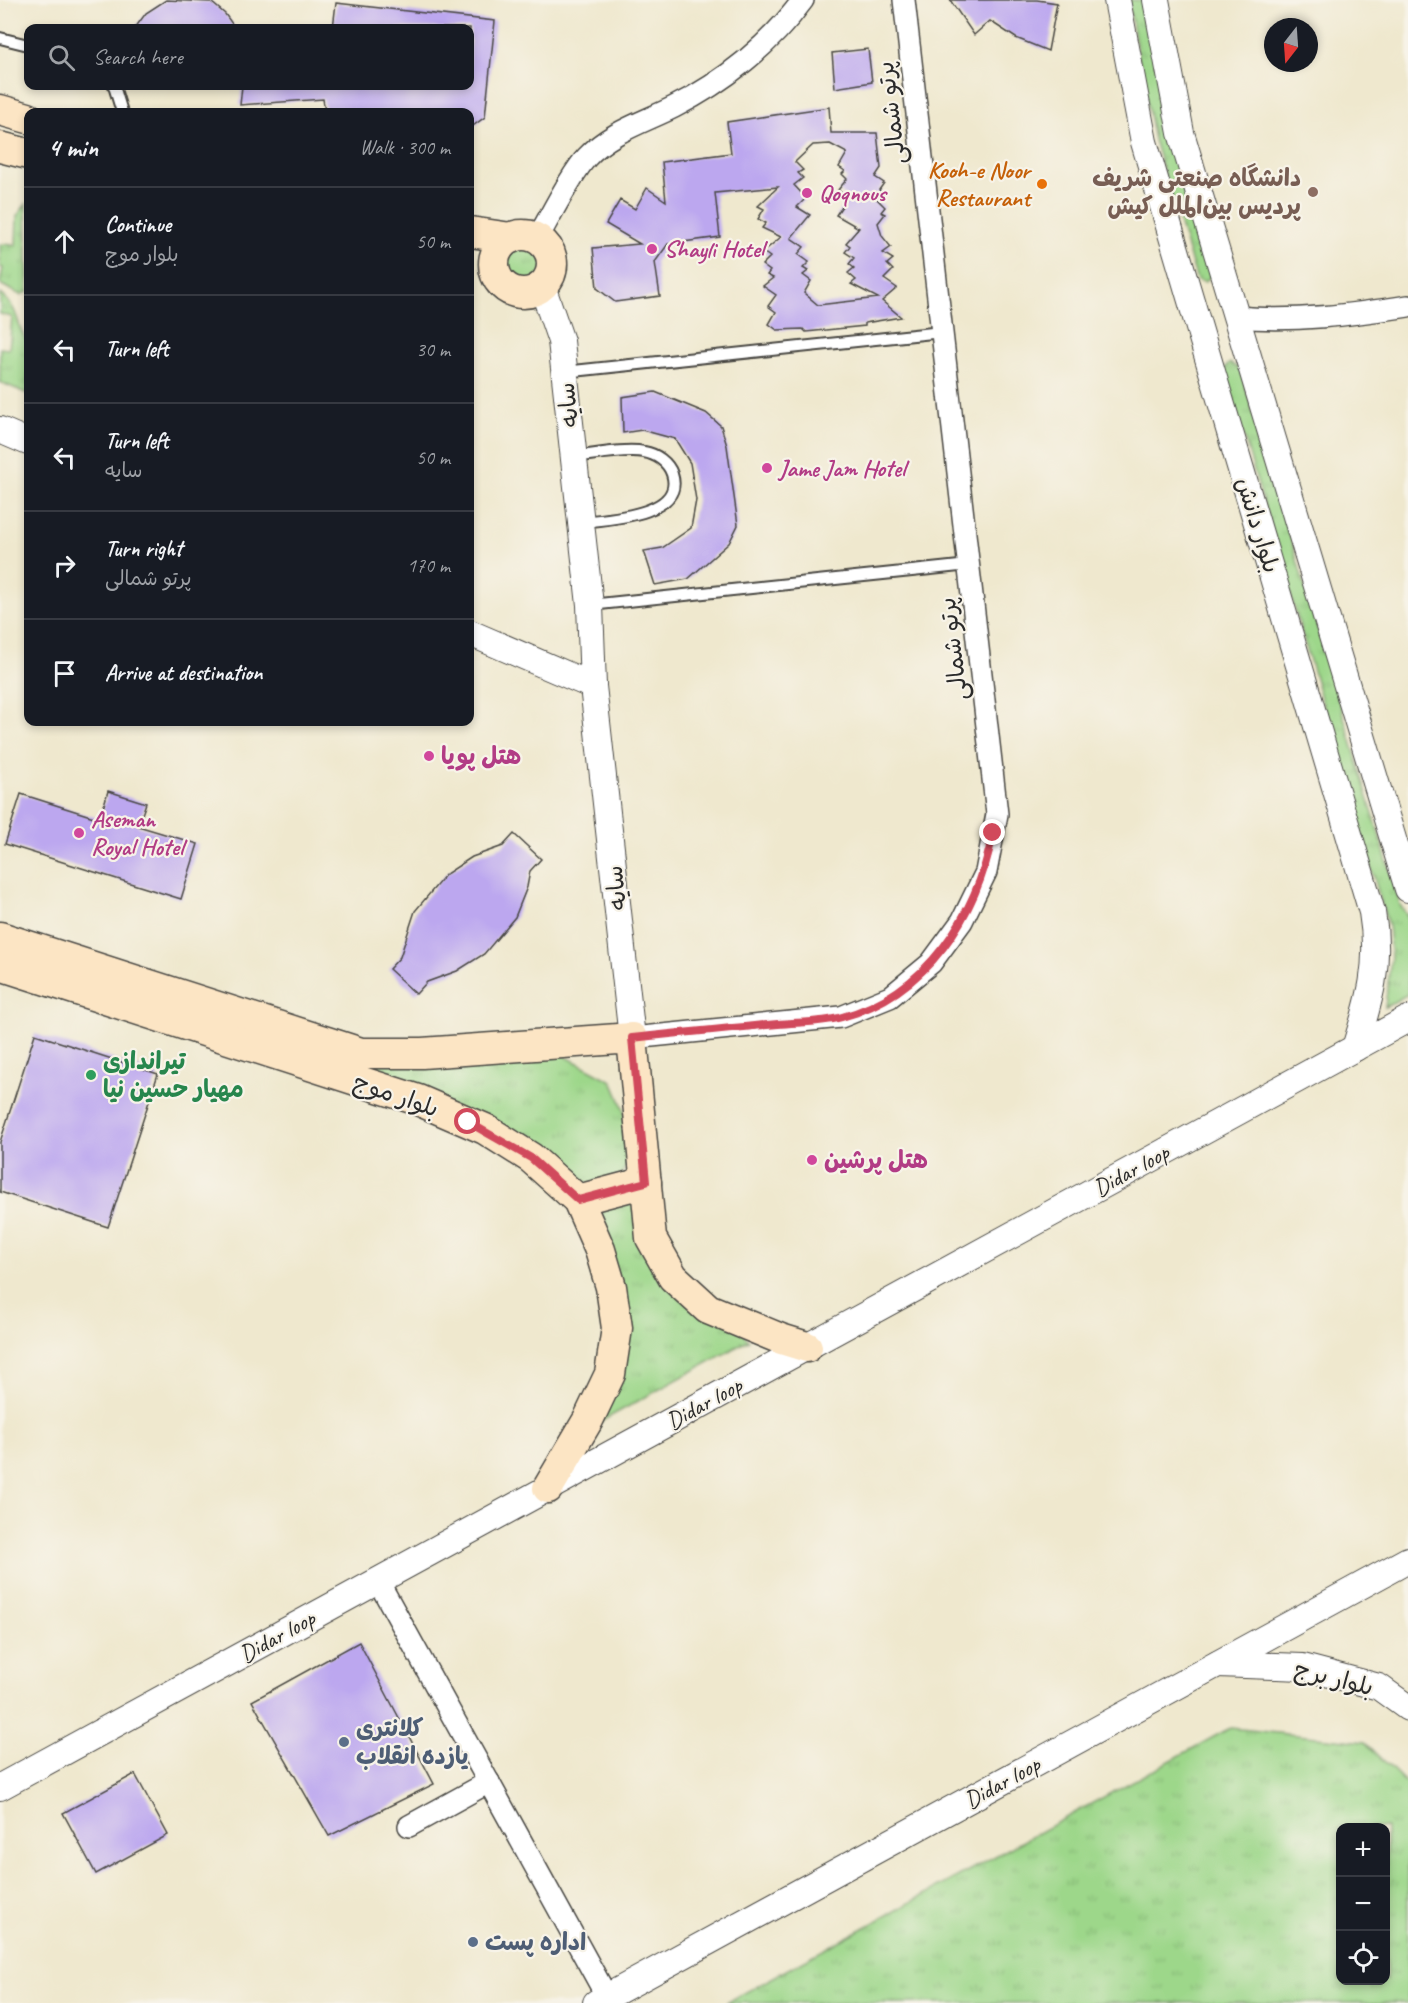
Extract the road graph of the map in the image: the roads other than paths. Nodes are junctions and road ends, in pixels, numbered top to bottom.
1 (803, 0) edge
2 (888, 0) edge
3 (904, 0) edge
4 (1117, 0) edge
5 (1156, 0) edge
6 (908, 32) junction
7 (0, 38) edge
8 (24, 44) edge
9 (115, 90) edge
10 (121, 108) edge
11 (0, 110) edge
12 (24, 117) edge
13 (0, 147) edge
14 (24, 153) edge
15 (474, 233) edge
16 (524, 239) junction
17 (474, 271) edge
18 (501, 284) junction
19 (542, 286) junction
20 (1408, 306) edge
21 (1236, 317) junction
22 (1199, 328) junction
23 (942, 332) junction
24 (564, 372) junction
25 (0, 430) edge
26 (24, 440) edge
27 (573, 457) junction
28 (581, 522) junction
29 (969, 565) junction
30 (590, 605) junction
31 (474, 635) edge
32 (593, 686) junction
33 (1408, 889) edge
34 (0, 937) edge
35 (0, 965) edge
36 (198, 1016) junction
37 (1408, 1019) edge
38 (632, 1038) junction
39 (1354, 1048) junction
40 (646, 1182) junction
41 (578, 1200) junction
42 (807, 1347) junction
43 (548, 1488) junction
44 (1408, 1560) edge
45 (378, 1581) junction
46 (1218, 1664) junction
47 (1408, 1708) edge
48 (489, 1782) junction
49 (0, 1787) edge
50 (409, 1826) dead end
51 (602, 2000) edge

1 - 16 street
2 - 6 street
3 - 6 street, پرتو شمالی
4 - 22 street, بلوار دانش
5 - 21 street, بلوار دانش
6 - 23 street, پرتو شمالی
7 - 8 lane
9 - 10 lane
11 - 12 main road
13 - 14 main road
15 - 16 main road
16 - 18 main road
16 - 19 main road
17 - 18 main road
18 - 19 main road
19 - 24 street, سایه
20 - 21 street
21 - 22 street
21 - 33 street, بلوار دانش
22 - 39 street, بلوار دانش
23 - 24 lane
23 - 29 street, پرتو شمالی
24 - 27 street, سایه
25 - 26 street
27 - 28 street, سایه
27 - 28 lane
28 - 30 street, سایه
29 - 30 lane
29 - 38 street, پرتو شمالی
30 - 32 street, سایه
31 - 32 street
32 - 38 street, سایه
34 - 36 main road, بلوار موج
35 - 36 main road, بلوار موج
36 - 38 main road, بلوار موج
36 - 41 main road, بلوار موج
37 - 39 street, Didar loop
38 - 40 main road, سایه
39 - 42 street, Didar loop
40 - 41 main road
40 - 42 main road, سایه
41 - 43 main road, بلوار موج
42 - 43 street, Didar loop
43 - 45 street, Didar loop
44 - 46 street, Didar loop
45 - 48 street
45 - 49 street, Didar loop
46 - 47 street, بلوار برج
46 - 51 street, Didar loop
48 - 50 street
48 - 51 street

